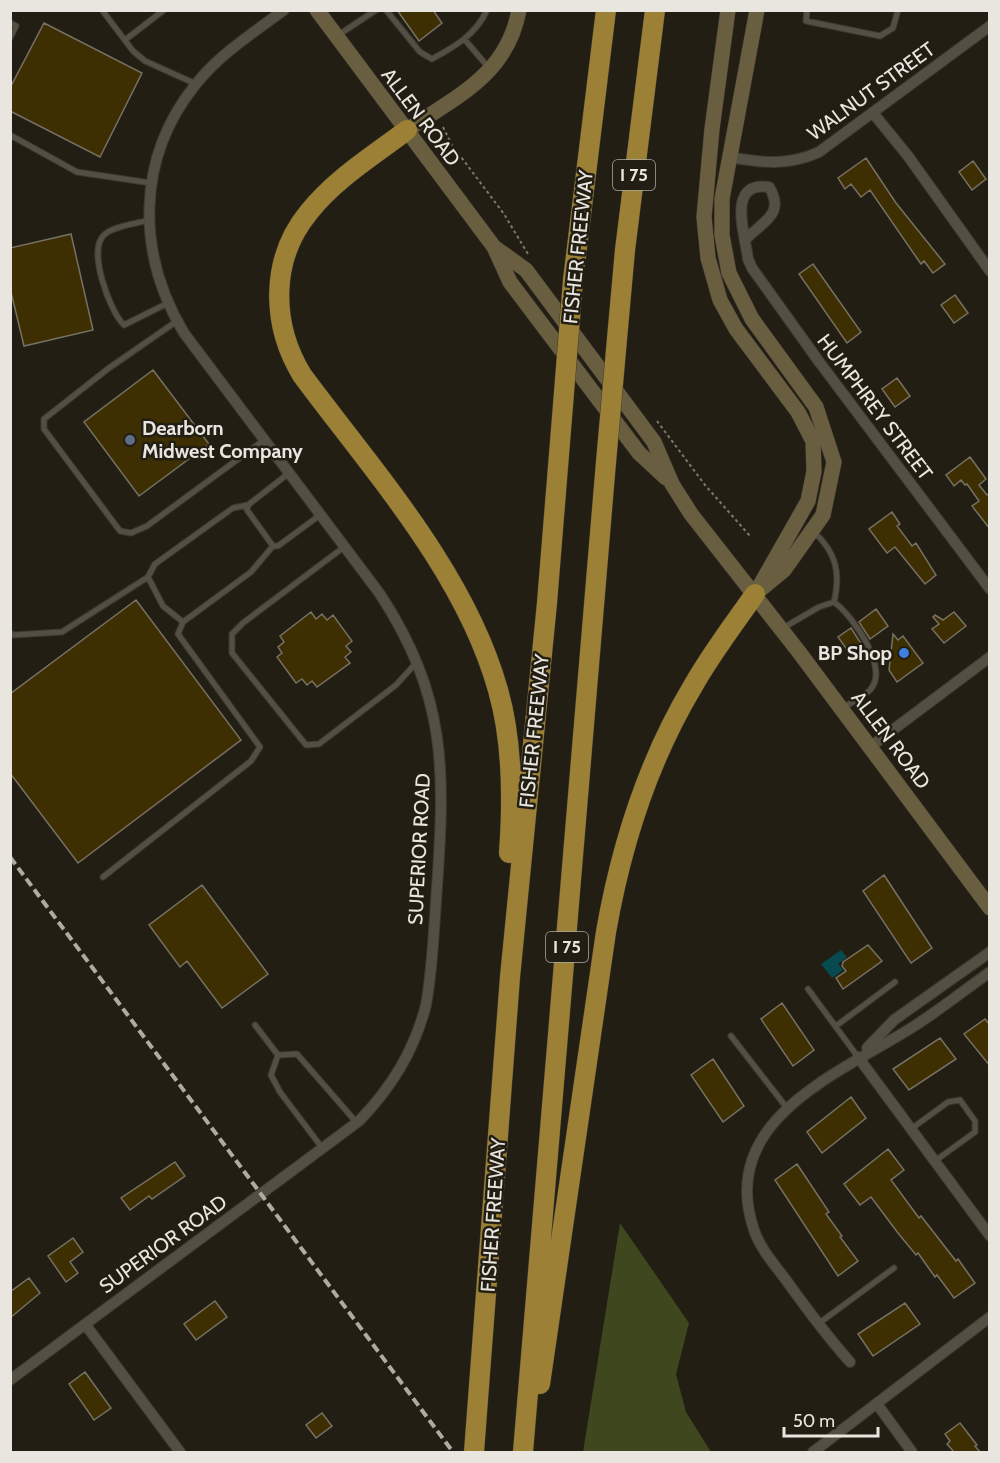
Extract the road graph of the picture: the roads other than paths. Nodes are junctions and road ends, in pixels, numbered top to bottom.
1 (102, 10) edge
2 (164, 10) edge
3 (284, 10) edge
4 (317, 10) edge
5 (376, 10) edge
6 (386, 10) edge
7 (487, 10) edge
8 (519, 10) edge
9 (606, 10) edge
10 (655, 10) edge
11 (728, 10) edge
12 (757, 10) edge
13 (807, 10) edge
14 (898, 10) edge
15 (10, 23) edge
16 (990, 27) edge
17 (336, 37) junction
18 (10, 38) edge
19 (125, 40) junction
20 (465, 40) junction
21 (491, 71) junction
22 (196, 84) junction
23 (873, 113) junction
24 (407, 130) junction
25 (10, 135) edge
26 (730, 157) junction
27 (151, 183) junction
28 (148, 220) junction
29 (746, 239) junction
30 (990, 271) edge
31 (168, 303) junction
32 (177, 321) junction
33 (264, 440) junction
34 (289, 473) junction
35 (248, 505) junction
36 (320, 515) junction
37 (812, 531) junction
38 (273, 546) junction
39 (344, 547) junction
40 (148, 577) junction
41 (990, 589) edge
42 (755, 594) junction
43 (834, 602) junction
44 (183, 622) junction
45 (781, 629) junction
46 (10, 633) edge
47 (990, 657) edge
48 (416, 663) junction
49 (841, 708) junction
50 (870, 747) junction
51 (103, 878) dead end
52 (990, 908) edge
53 (990, 952) edge
54 (990, 972) edge
55 (510, 977) junction
56 (896, 982) dead end
57 (808, 989) dead end
58 (255, 1025) dead end
59 (836, 1026) junction
60 (731, 1036) dead end
61 (278, 1055) junction
62 (858, 1057) junction
63 (787, 1108) junction
64 (357, 1123) junction
65 (911, 1129) junction
66 (324, 1149) junction
67 (935, 1161) junction
68 (990, 1236) edge
69 (894, 1269) dead end
70 (990, 1317) edge
71 (85, 1324) junction
72 (818, 1324) junction
73 (850, 1362) dead end
74 (10, 1380) edge
75 (877, 1404) junction
76 (524, 1443) edge
77 (180, 1452) edge
78 (474, 1452) edge
79 (813, 1452) edge
80 (912, 1452) edge

1 - 19 lane
2 - 19 lane
3 - 22 street, SUPERIOR ROAD
4 - 17 main road, ALLEN ROAD
5 - 17 lane
6 - 20 lane
7 - 20 lane
8 - 21 main road
9 - 55 highway, FISHER FREEWAY / I 75, bridge
10 - 76 highway, I 75, bridge
11 - 42 main road
12 - 26 main road
13 - 14 lane
15 - 18 lane
16 - 23 street, WALNUT STREET
17 - 24 main road, ALLEN ROAD
19 - 22 lane
20 - 21 lane
21 - 24 main road
22 - 27 street, SUPERIOR ROAD
23 - 26 street, WALNUT STREET
23 - 30 street
24 - 42 main road, ALLEN ROAD
24 - 55 highway
25 - 27 lane
26 - 37 main road
27 - 28 street, SUPERIOR ROAD
28 - 31 street, SUPERIOR ROAD
28 - 31 lane
29 - 29 street, HUMPHREY STREET
29 - 41 street, HUMPHREY STREET
31 - 32 street, SUPERIOR ROAD
32 - 33 street, SUPERIOR ROAD
32 - 33 lane
33 - 34 street, SUPERIOR ROAD
34 - 35 lane
34 - 36 street, SUPERIOR ROAD
35 - 38 lane
35 - 40 lane
36 - 38 lane
36 - 39 street, SUPERIOR ROAD
37 - 42 main road
37 - 43 lane
38 - 44 lane
39 - 48 street, SUPERIOR ROAD
39 - 48 lane
40 - 44 lane
40 - 46 lane
42 - 45 main road, ALLEN ROAD
42 - 76 highway
43 - 45 lane
43 - 49 lane
44 - 51 lane
45 - 49 main road, ALLEN ROAD
47 - 50 street
48 - 64 street, SUPERIOR ROAD
49 - 50 main road, ALLEN ROAD
50 - 52 main road, ALLEN ROAD
53 - 62 street
54 - 62 street
55 - 78 highway, FISHER FREEWAY / I 75
56 - 59 lane
57 - 59 lane
58 - 61 lane
59 - 62 lane
60 - 63 lane
61 - 64 lane
61 - 66 lane
62 - 63 street
62 - 65 street
63 - 72 street
64 - 66 street, SUPERIOR ROAD
65 - 67 street
65 - 67 lane
66 - 71 street, SUPERIOR ROAD
67 - 68 street
69 - 72 lane
70 - 75 street
71 - 74 street, SUPERIOR ROAD
71 - 77 street
72 - 73 street
75 - 79 street
75 - 80 street

